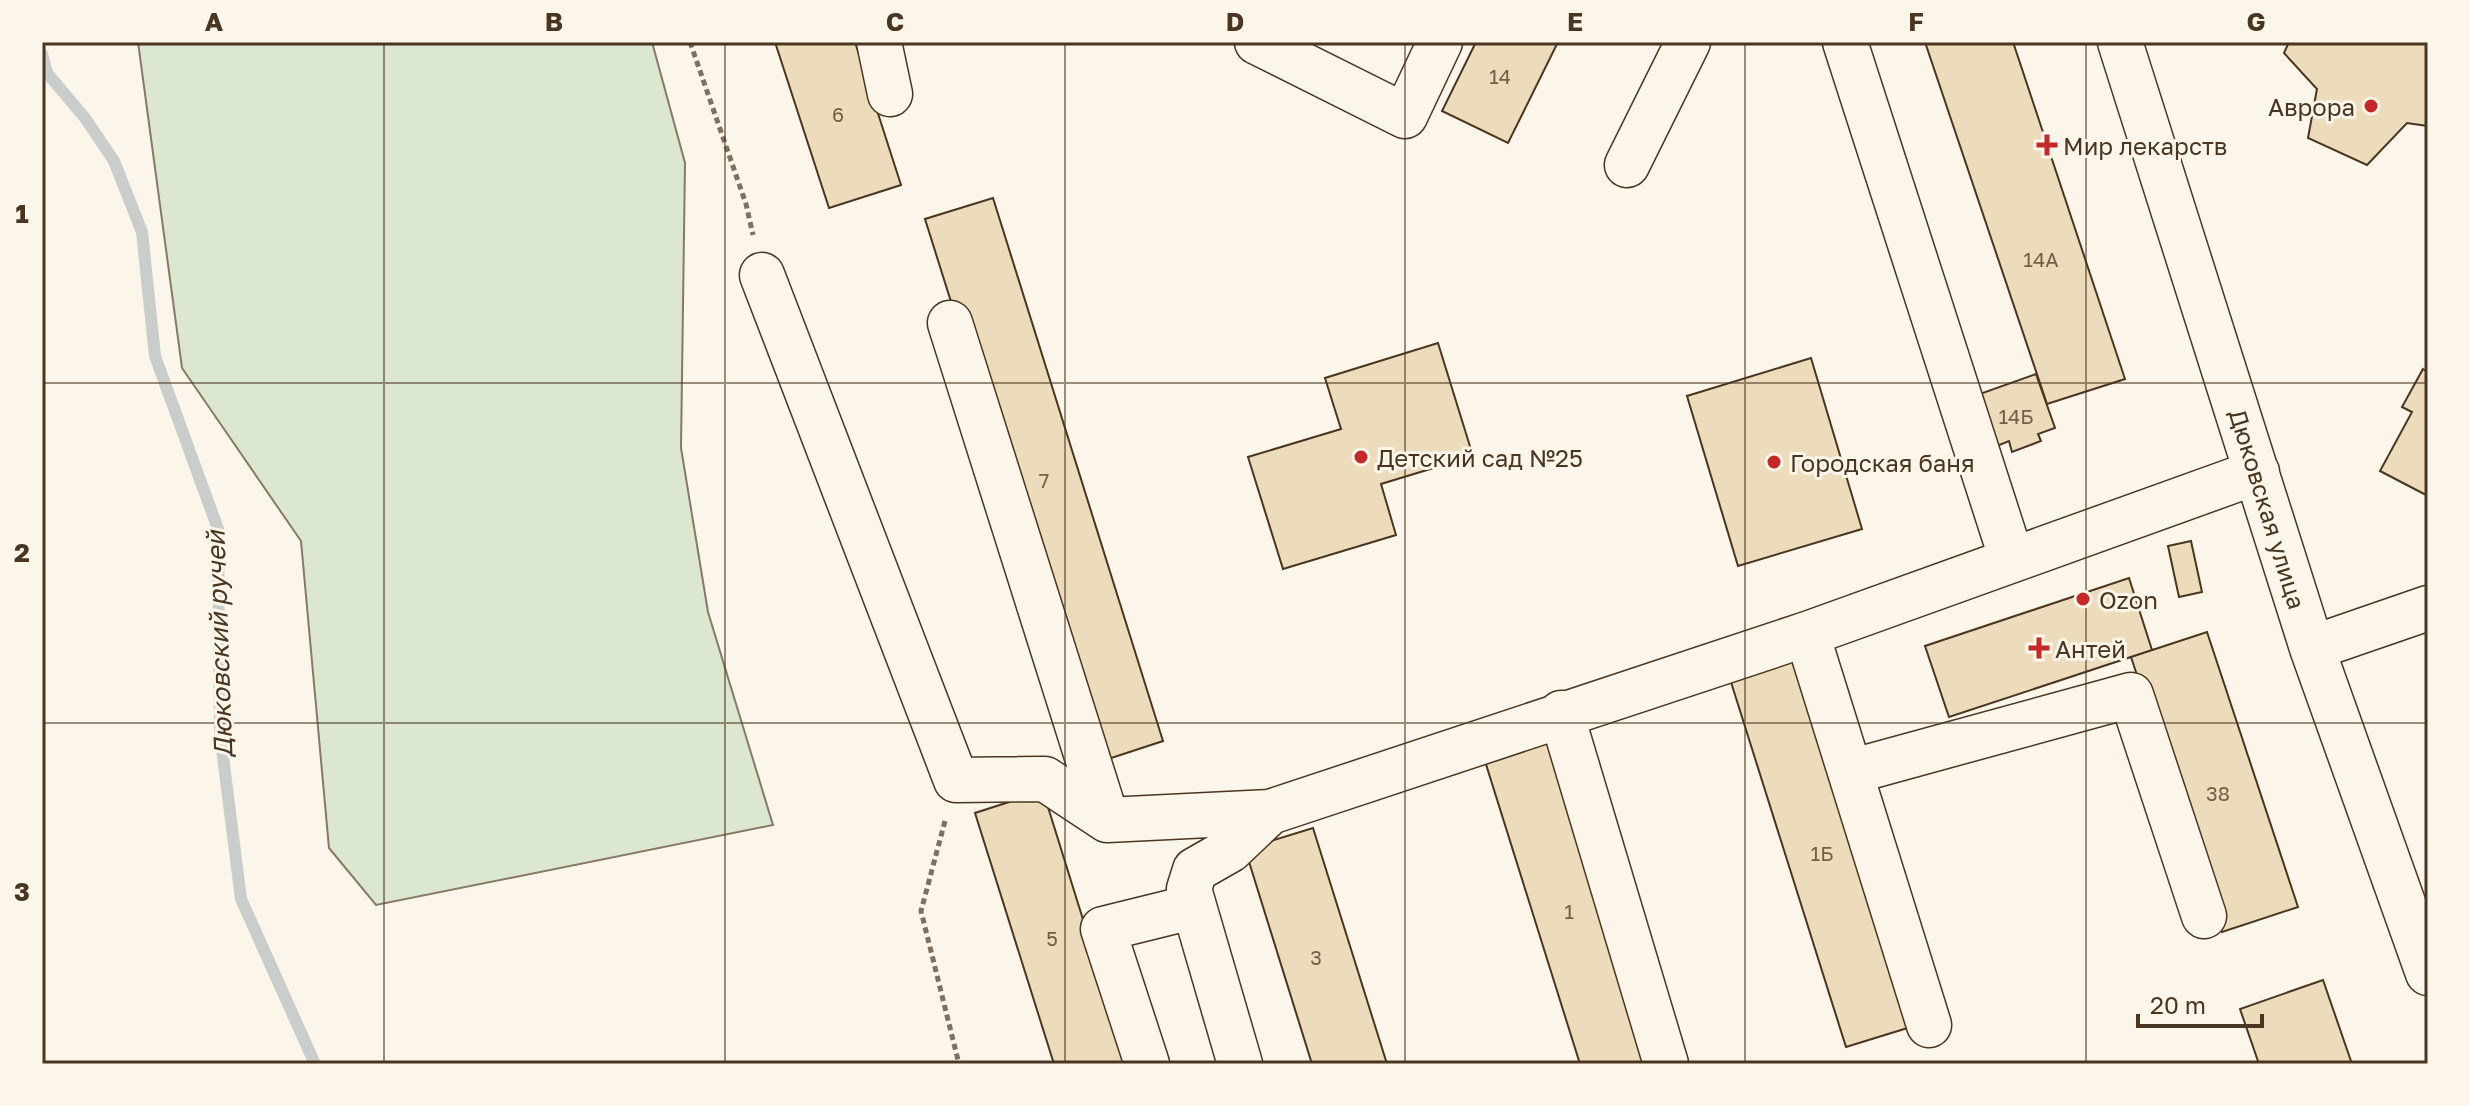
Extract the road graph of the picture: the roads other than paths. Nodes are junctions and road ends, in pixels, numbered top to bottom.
1 (879, 42) edge
2 (1257, 42) edge
3 (1440, 42) edge
4 (1688, 42) edge
5 (1845, 42) edge
6 (2120, 42) edge
7 (890, 94) dead end
8 (1627, 165) dead end
9 (762, 275) road end
10 (950, 323) dead end
11 (2257, 472) junction
12 (2012, 560) junction
13 (2428, 608) edge
14 (1807, 634) junction
15 (2312, 648) junction
16 (1561, 713) junction
17 (1850, 772) junction
18 (1270, 812) junction
19 (1107, 820) junction
20 (1192, 907) junction
21 (2204, 916) dead end
22 (2428, 973) edge
23 (1929, 1025) dead end
24 (1147, 1064) edge
25 (1240, 1064) edge
26 (1666, 1064) edge

1 - 7 street
2 - 3 street
4 - 8 street
5 - 12 street
6 - 11 street, Дюковская улица
9 - 19 street
10 - 19 street
11 - 12 street
11 - 15 street, Дюковская улица
12 - 14 street
13 - 15 street
14 - 16 street
14 - 17 street
15 - 22 street, Дюковская улица
16 - 18 street
16 - 26 street
17 - 21 street
17 - 23 street
18 - 19 street
18 - 20 street
20 - 24 street
20 - 25 street

